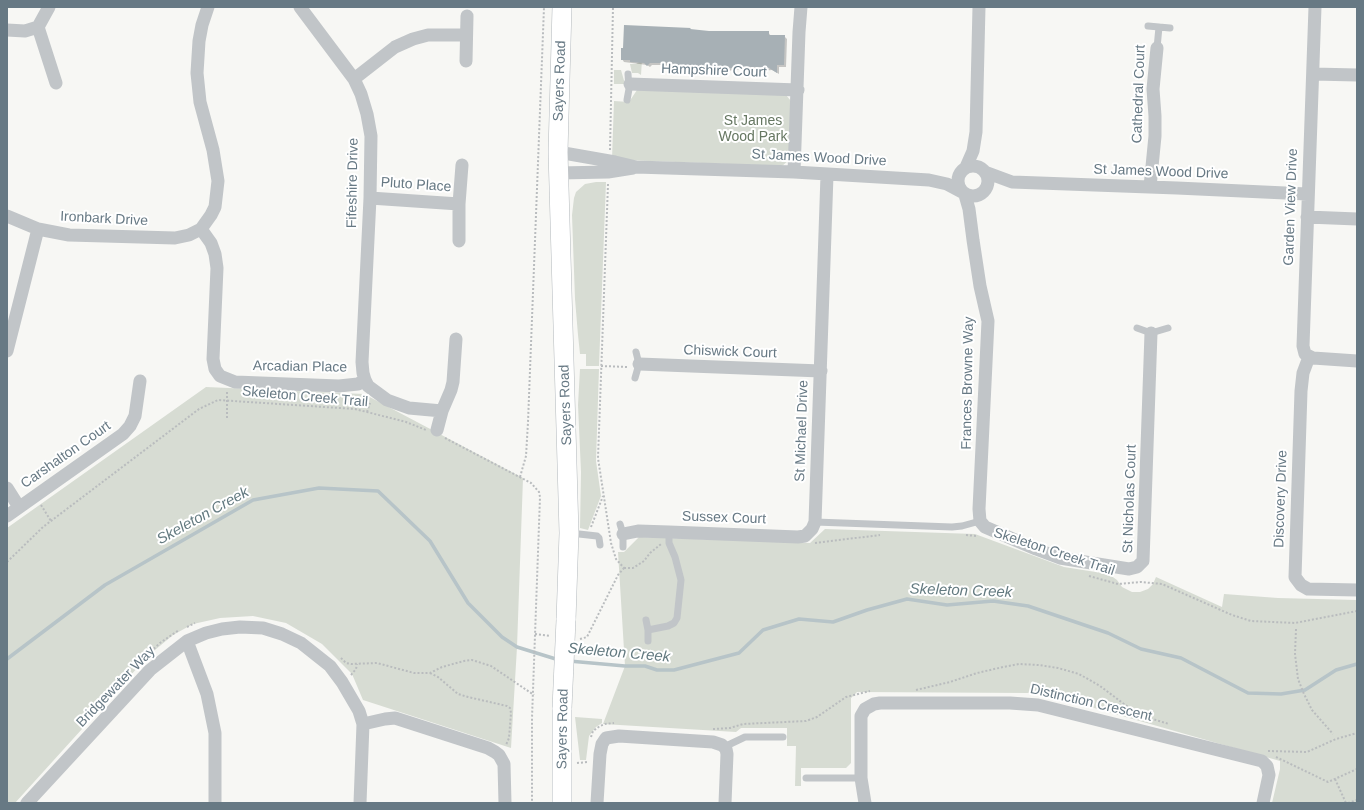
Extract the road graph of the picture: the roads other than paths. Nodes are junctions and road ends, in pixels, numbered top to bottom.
1 (49, 7) edge
2 (208, 7) edge
3 (300, 7) edge
4 (562, 7) edge
5 (801, 7) edge
6 (979, 7) edge
7 (1315, 7) edge
8 (467, 16) dead end
9 (1148, 26) dead end
10 (38, 27) junction
11 (1159, 27) junction
12 (1170, 28) dead end
13 (7, 30) edge
14 (466, 35) junction
15 (1157, 48) joint
16 (466, 61) dead end
17 (1313, 74) junction
18 (1357, 75) edge
19 (354, 79) junction
20 (629, 79) joint
21 (56, 83) dead end
22 (798, 90) junction
23 (626, 100) dead end
24 (976, 132) junction
25 (558, 152) junction
26 (462, 165) dead end
27 (609, 166) junction
28 (964, 168) junction
29 (984, 170) junction
30 (794, 172) junction
31 (559, 173) junction
32 (827, 175) junction
33 (929, 180) junction
34 (1012, 182) junction
35 (1150, 187) junction
36 (983, 193) junction
37 (964, 194) junction
38 (1307, 194) junction
39 (370, 198) junction
40 (459, 204) junction
41 (7, 216) edge
42 (1307, 217) junction
43 (1357, 219) edge
44 (972, 224) junction
45 (38, 229) junction
46 (201, 229) junction
47 (459, 241) dead end
48 (1137, 328) dead end
49 (1168, 328) dead end
50 (1151, 333) junction
51 (456, 339) dead end
52 (7, 351) edge
53 (1309, 357) junction
54 (638, 361) joint
55 (1357, 361) edge
56 (821, 371) junction
57 (635, 378) dead end
58 (365, 380) junction
59 (140, 381) dead end
60 (442, 411) junction
61 (437, 433) road end
62 (7, 488) edge
63 (19, 507) junction
64 (7, 516) edge
65 (980, 521) junction
66 (815, 522) junction
67 (669, 532) junction
68 (569, 533) junction
69 (622, 535) dead end
70 (600, 545) dead end
71 (1357, 590) edge
72 (646, 620) dead end
73 (648, 630) junction
74 (648, 640) dead end
75 (187, 641) junction
76 (363, 724) junction
77 (783, 737) dead end
78 (724, 747) junction
79 (806, 778) dead end
80 (861, 778) junction
81 (27, 803) edge
82 (215, 803) edge
83 (360, 803) edge
84 (505, 803) edge
85 (562, 803) edge
86 (597, 803) edge
87 (725, 803) edge
88 (865, 803) edge
89 (1263, 803) edge

1 - 10 street
2 - 46 street
3 - 19 street, Fifeshire Drive
4 - 25 main road, Sayers Road
5 - 22 street
6 - 24 street
7 - 17 street, Garden View Drive
8 - 14 street
9 - 11 lane, Cathedral Court
10 - 13 street
10 - 21 street
11 - 12 lane, Cathedral Court
11 - 15 lane, Cathedral Court
14 - 16 street
14 - 19 street
15 - 35 street, Cathedral Court
17 - 18 street
17 - 38 street, Garden View Drive
19 - 39 street, Fifeshire Drive
20 - 22 street, Hampshire Court
20 - 23 lane, Hampshire Court
22 - 30 street
24 - 28 street
24 - 29 street
25 - 27 street, St James Wood Drive
25 - 31 main road, Sayers Road
26 - 40 street, Pluto Place
27 - 30 street, St James Wood Drive
27 - 31 street, St James Wood Drive
28 - 29 street
28 - 33 street, St James Wood Drive
28 - 37 street
29 - 34 street, St James Wood Drive
29 - 36 street
30 - 32 street, St James Wood Drive
31 - 68 main road, Sayers Road
32 - 33 street, St James Wood Drive
32 - 56 street, St Michael Drive
33 - 37 street, St James Wood Drive
34 - 35 street, St James Wood Drive
34 - 36 street, St James Wood Drive
35 - 38 street, St James Wood Drive
36 - 37 street
36 - 44 street, Frances Browne Way
37 - 44 street, Frances Browne Way
38 - 42 street, Garden View Drive
39 - 40 street, Pluto Place
39 - 58 street, Fifeshire Drive
40 - 47 street, Pluto Place
41 - 45 street, Ironbark Drive
42 - 43 street
42 - 53 street, Garden View Drive
44 - 65 street, Frances Browne Way
45 - 46 street, Ironbark Drive
45 - 52 street
46 - 58 street, Arcadian Place
48 - 50 lane
49 - 50 lane
50 - 65 street, St Nicholas Court
51 - 60 street
53 - 55 street
53 - 71 street, Discovery Drive
54 - 56 street, Chiswick Court
54 - 57 lane
56 - 66 street, St Michael Drive
58 - 60 street, Arcadian Place
59 - 63 street, Carshalton Court
60 - 61 street
62 - 63 street, Carshalton Court
63 - 64 street, Carshalton Court
65 - 66 lane
66 - 67 street, Sussex Court
67 - 69 street, Sussex Court
67 - 73 lane
68 - 70 lane
68 - 85 main road, Sayers Road, bridge
72 - 73 lane
73 - 74 lane
75 - 76 street, Bridgewater Way
75 - 81 street, Bridgewater Way
75 - 82 street
76 - 83 street, Bridgewater Way
76 - 84 street
77 - 78 lane
78 - 86 street
78 - 87 street
79 - 80 lane
80 - 88 street
80 - 89 street, Distinction Crescent

